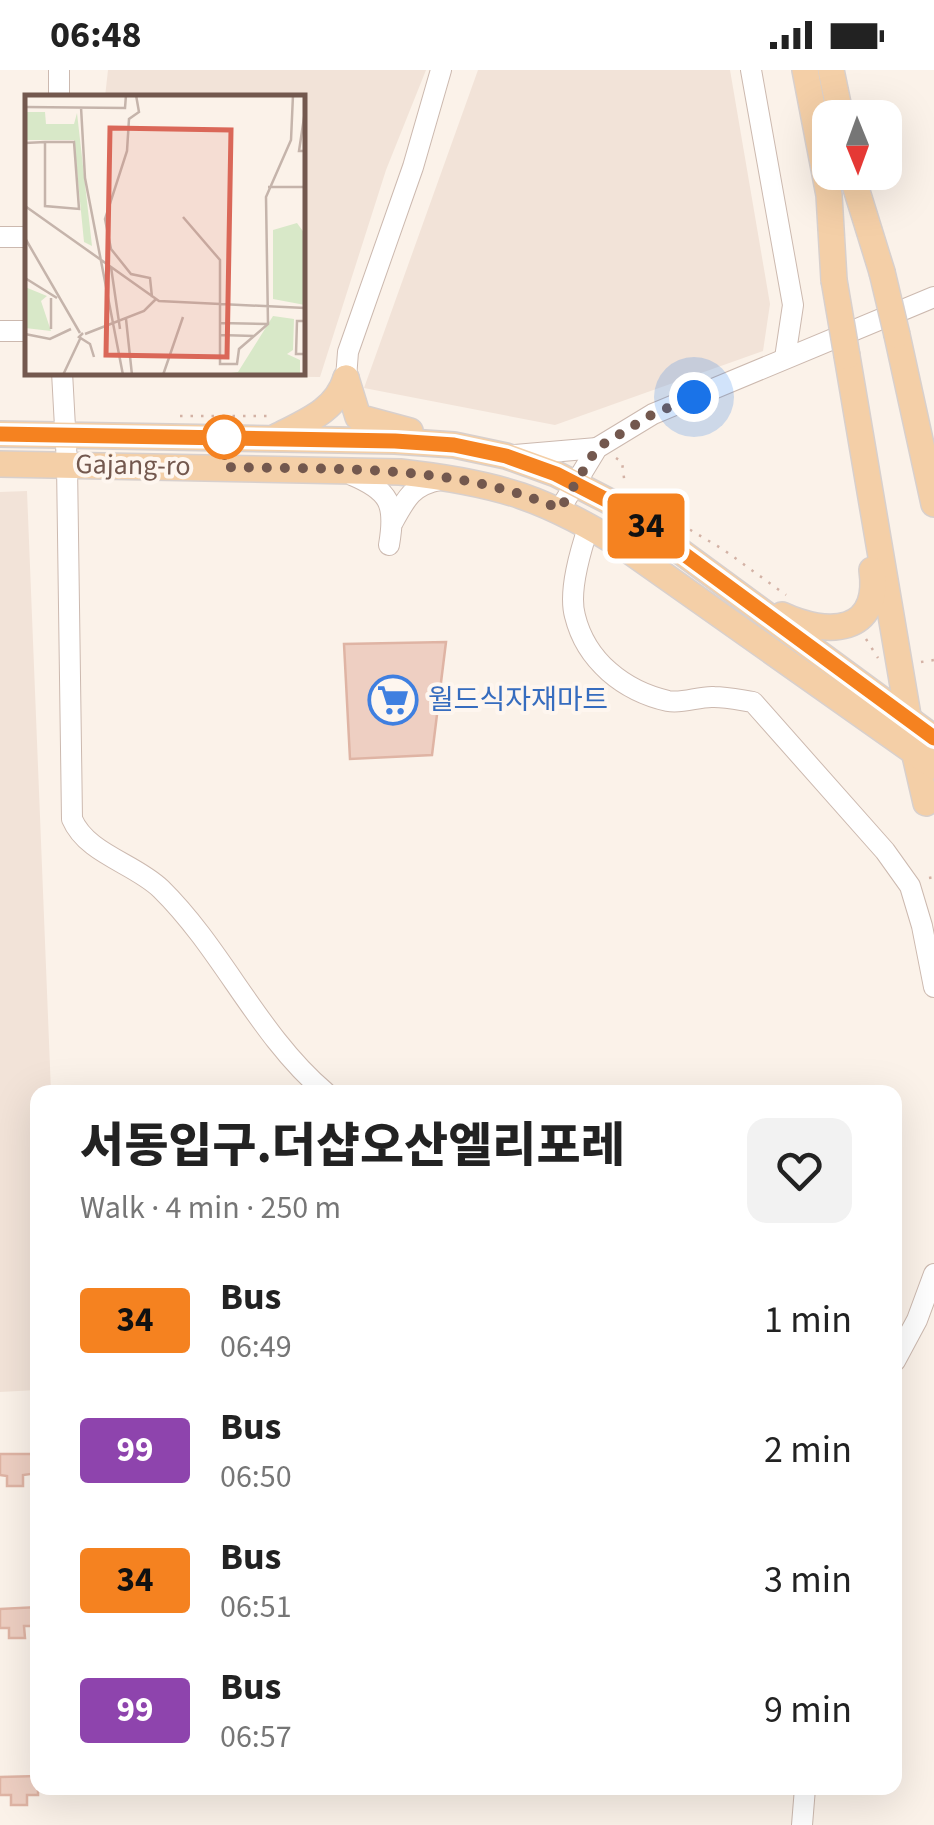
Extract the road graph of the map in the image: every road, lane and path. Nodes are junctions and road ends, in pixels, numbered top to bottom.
1 (441, 70) edge
2 (752, 70) edge
3 (805, 70) edge
4 (831, 70) edge
5 (815, 100) edge
6 (837, 100) edge
7 (845, 190) edge
8 (846, 190) edge
9 (934, 297) edge
10 (785, 358) junction
11 (848, 364) junction
12 (62, 375) edge
13 (346, 378) junction
14 (0, 434) edge
15 (65, 435) junction
16 (273, 438) junction
17 (454, 445) junction
18 (597, 448) junction
19 (506, 456) junction
20 (622, 462) dead end
21 (0, 464) edge
22 (67, 464) junction
23 (341, 470) junction
24 (466, 479) junction
25 (574, 482) junction
26 (634, 496) dead end
27 (934, 504) edge
28 (560, 509) junction
29 (666, 515) dead end
30 (393, 522) junction
31 (588, 524) junction
32 (389, 544) dead end
33 (724, 582) junction
34 (792, 600) dead end
35 (909, 720) junction
36 (927, 752) edge
37 (930, 794) edge
38 (934, 987) edge
39 (317, 1085) edge
40 (934, 1274) edge
41 (902, 1349) edge
42 (804, 1795) edge
43 (802, 1825) edge

1 - 13 street
2 - 10 street
3 - 5 main road
4 - 6 main road
7 - 11 main road, bridge
8 - 27 main road, bridge
9 - 10 street
10 - 18 street
11 - 33 main road
11 - 35 main road
12 - 15 street
13 - 16 main road
13 - 17 main road
14 - 15 main road, Gajang-ro
15 - 16 main road, Gajang-ro
15 - 22 street
16 - 17 main road, Gajang-ro
17 - 19 main road, Gajang-ro
18 - 19 street
18 - 25 street
19 - 25 main road, Gajang-ro
20 - 26 path
21 - 22 main road, Gajang-ro
22 - 23 main road, Gajang-ro
22 - 39 street
23 - 24 main road, Gajang-ro
23 - 30 street
24 - 28 main road, Gajang-ro
24 - 30 street
25 - 28 street
25 - 33 main road, Gajang-ro
28 - 31 main road, Gajang-ro
29 - 34 path
30 - 32 street
31 - 36 main road, Gajang-ro
31 - 38 street
33 - 35 main road, Gajang-ro
35 - 36 main road
36 - 37 main road
40 - 41 street
42 - 43 street

